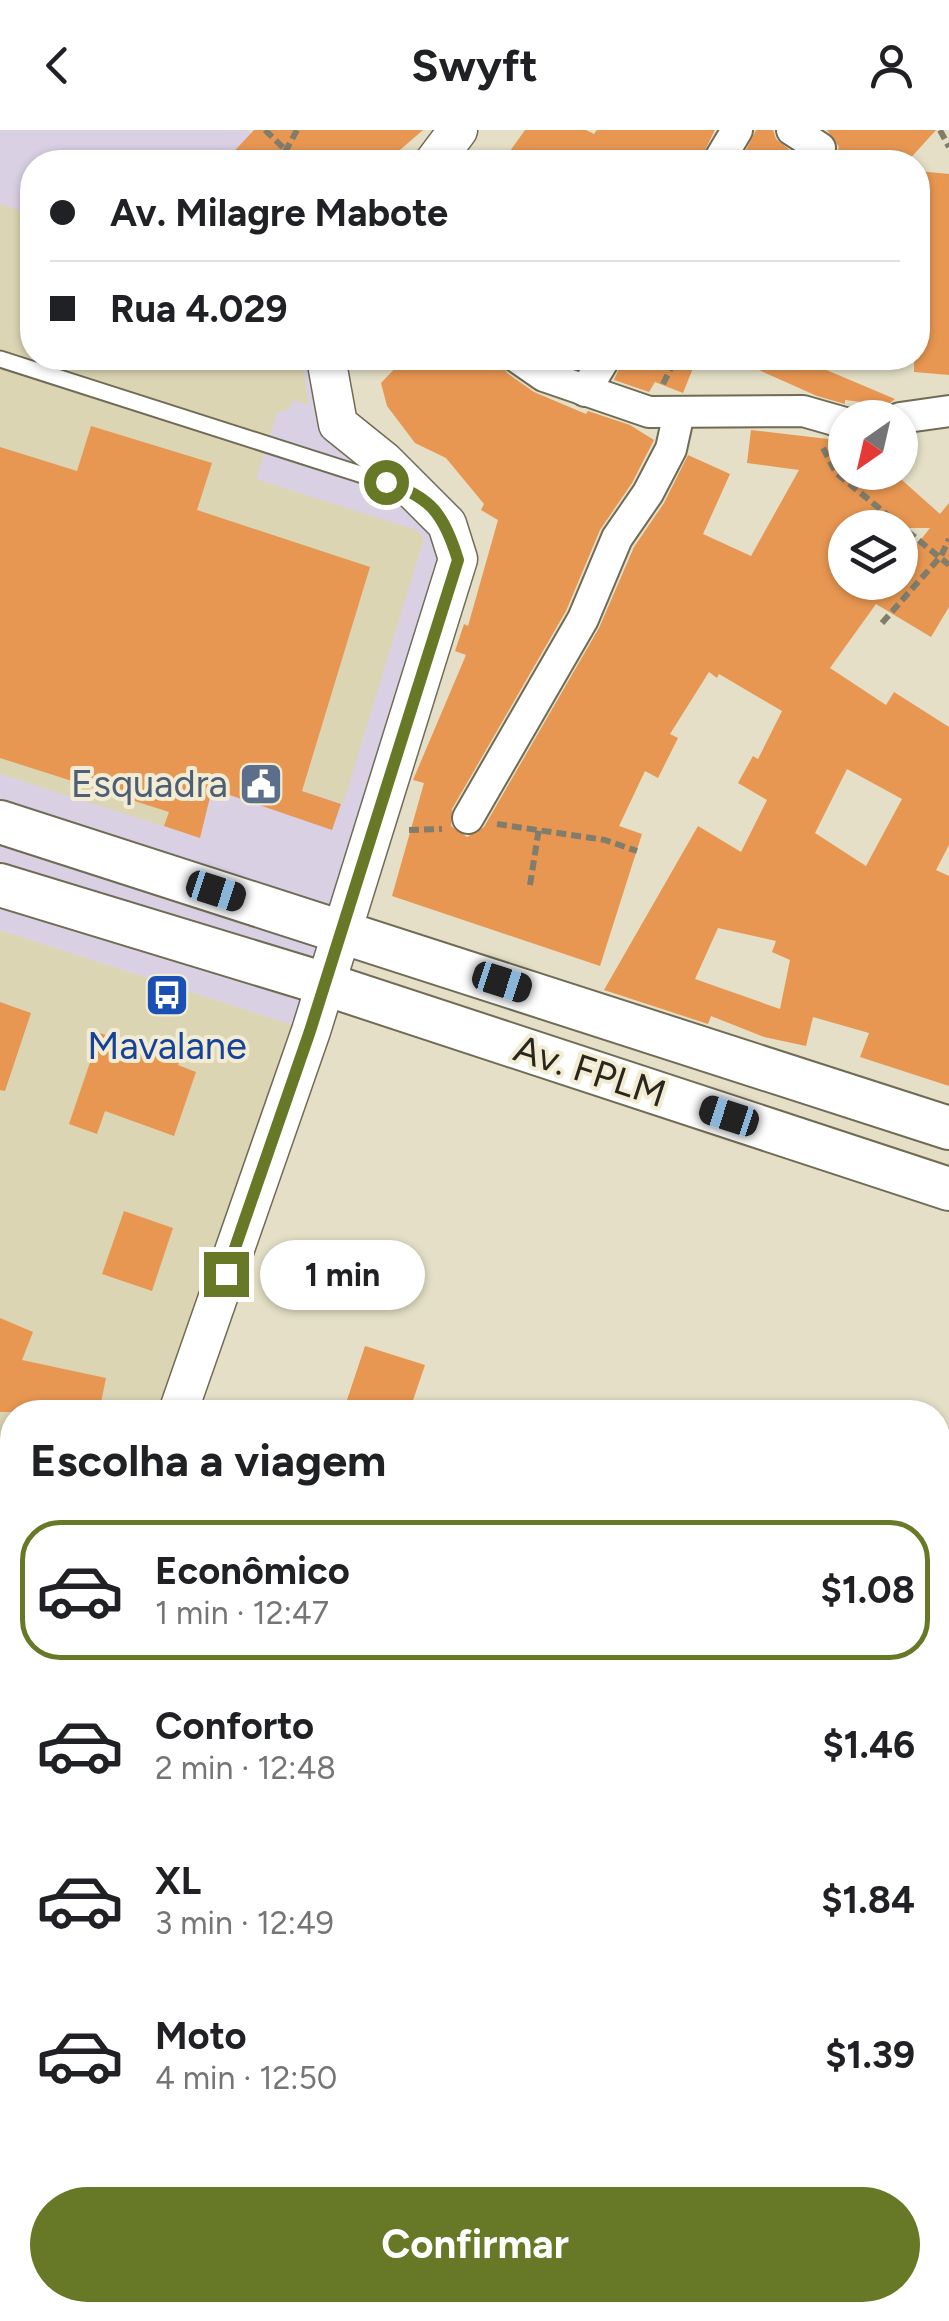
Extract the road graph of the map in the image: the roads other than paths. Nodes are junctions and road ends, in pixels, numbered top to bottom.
1 (792, 130) edge
2 (819, 150) edge
3 (34, 370) edge
4 (328, 370) edge
5 (535, 370) edge
6 (598, 370) edge
7 (585, 391) junction
8 (949, 411) edge
9 (679, 413) junction
10 (918, 415) edge
11 (828, 418) edge
12 (417, 492) junction
13 (468, 818) dead end
14 (0, 822) edge
15 (0, 885) edge
16 (340, 931) junction
17 (325, 984) junction
18 (949, 1128) edge
19 (949, 1189) edge
20 (182, 1400) edge

1 - 2 street
3 - 12 lane
4 - 12 street
5 - 7 street
6 - 7 street
7 - 9 street
8 - 10 street
9 - 11 street
9 - 13 street
12 - 16 street
14 - 16 main road
15 - 17 main road, Av. FPLM
16 - 17 street
16 - 18 main road
17 - 19 main road, Av. FPLM
17 - 20 street

